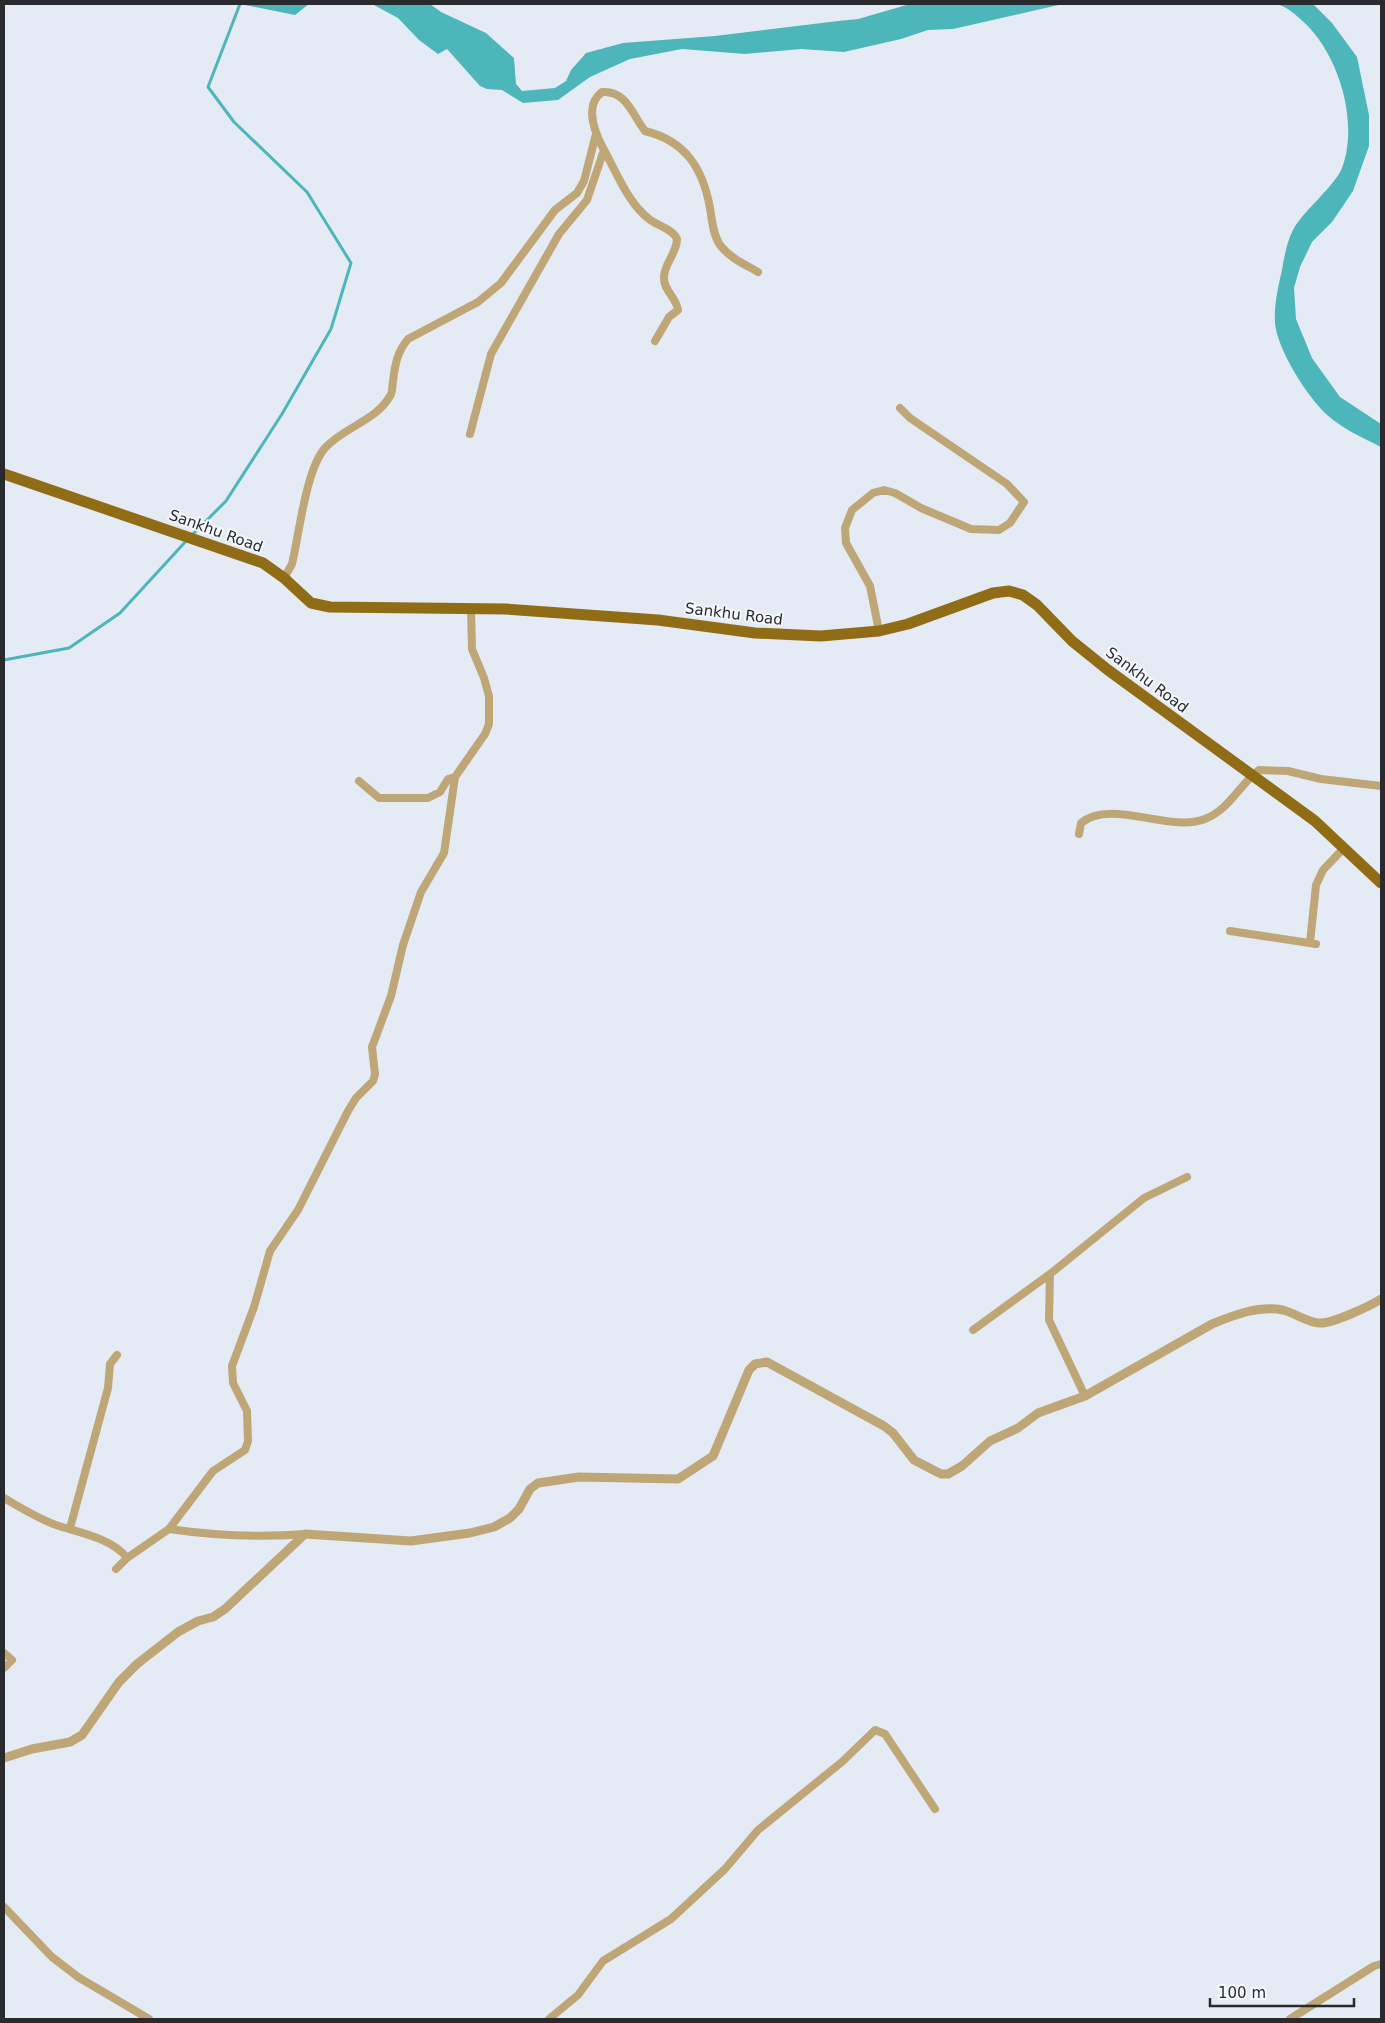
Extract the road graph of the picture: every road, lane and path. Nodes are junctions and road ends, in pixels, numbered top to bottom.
1 (596, 134) junction
2 (604, 150) junction
3 (758, 272) dead end
4 (654, 341) dead end
5 (900, 408) dead end
6 (470, 434) dead end
7 (4, 474) edge
8 (284, 578) junction
9 (472, 609) junction
10 (879, 631) junction
11 (1251, 776) junction
12 (455, 777) junction
13 (359, 781) dead end
14 (1381, 786) edge
15 (1079, 834) dead end
16 (1344, 848) junction
17 (1381, 883) edge
18 (1230, 932) dead end
19 (1187, 1177) dead end
20 (1050, 1274) junction
21 (1381, 1299) edge
22 (973, 1330) dead end
23 (117, 1355) dead end
24 (1085, 1396) junction
25 (4, 1498) edge
26 (70, 1528) junction
27 (169, 1529) junction
28 (305, 1534) junction
29 (127, 1558) junction
30 (116, 1569) dead end
31 (4, 1653) edge
32 (4, 1668) edge
33 (4, 1758) edge
34 (935, 1809) dead end
35 (4, 1907) edge
36 (1381, 1964) edge
37 (149, 2019) edge
38 (549, 2019) edge
39 (1290, 2019) edge

1 - 2 street
1 - 3 street
1 - 8 street
2 - 4 street
2 - 6 street
5 - 10 street
7 - 8 main road, Sankhu Road
8 - 9 main road, Sankhu Road
9 - 10 main road, Sankhu Road
9 - 12 street
10 - 11 main road, Sankhu Road
11 - 14 street
11 - 15 street
11 - 16 main road, Sankhu Road
12 - 13 street
12 - 27 street
16 - 17 main road, Sankhu Road
16 - 18 street
19 - 20 street
20 - 22 street
20 - 24 street
21 - 24 street
23 - 26 street
24 - 28 street
25 - 26 street
26 - 29 street
27 - 28 street
27 - 29 street
28 - 33 street
29 - 30 street
31 - 32 street
34 - 38 street
35 - 37 street
36 - 39 street

